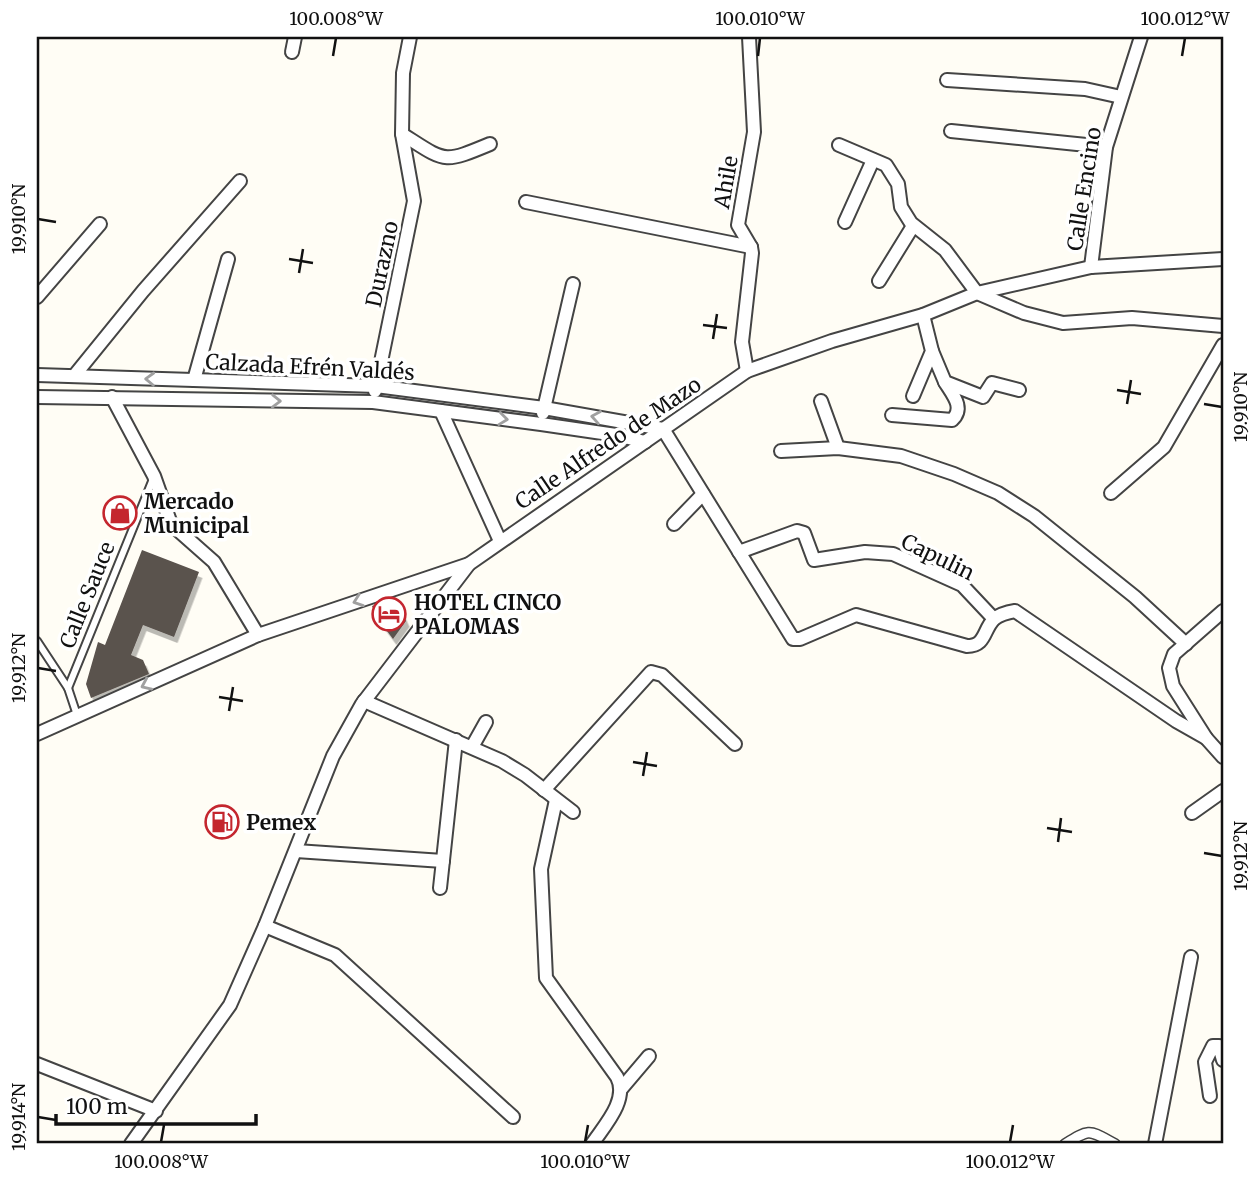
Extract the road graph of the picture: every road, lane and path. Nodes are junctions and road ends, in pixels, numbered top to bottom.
1 (295, 37) edge
2 (410, 37) edge
3 (750, 37) edge
4 (1141, 37) edge
5 (292, 52) dead end
6 (947, 80) dead end
7 (1122, 97) junction
8 (951, 131) dead end
9 (402, 134) junction
10 (491, 144) dead end
11 (839, 145) dead end
12 (1106, 147) junction
13 (873, 160) junction
14 (240, 181) dead end
15 (526, 202) dead end
16 (845, 222) dead end
17 (100, 223) dead end
18 (913, 226) junction
19 (751, 247) junction
20 (228, 259) dead end
21 (1223, 259) edge
22 (1091, 267) junction
23 (879, 281) dead end
24 (573, 284) dead end
25 (977, 293) junction
26 (37, 296) edge
27 (923, 315) junction
28 (1223, 326) edge
29 (1223, 345) edge
30 (932, 351) junction
31 (747, 371) junction
32 (37, 375) edge
33 (74, 376) junction
34 (194, 380) junction
35 (236, 381) junction
36 (946, 382) junction
37 (376, 386) junction
38 (1020, 390) dead end
39 (913, 396) dead end
40 (37, 397) edge
41 (112, 397) junction
42 (236, 400) junction
43 (821, 401) dead end
44 (373, 402) junction
45 (544, 408) junction
46 (441, 411) junction
47 (892, 415) dead end
48 (541, 424) junction
49 (663, 429) junction
50 (645, 442) junction
51 (838, 448) junction
52 (781, 452) dead end
53 (154, 477) junction
54 (1111, 493) dead end
55 (704, 494) junction
56 (674, 524) dead end
57 (500, 541) junction
58 (739, 552) junction
59 (469, 564) junction
60 (1223, 611) edge
61 (994, 619) junction
62 (258, 635) junction
63 (37, 641) edge
64 (1186, 644) junction
65 (68, 688) junction
66 (364, 701) junction
67 (77, 715) junction
68 (486, 722) dead end
69 (37, 734) edge
70 (1206, 738) junction
71 (456, 740) junction
72 (735, 744) dead end
73 (472, 747) junction
74 (1223, 757) edge
75 (544, 790) junction
76 (1223, 790) edge
77 (556, 800) junction
78 (573, 812) dead end
79 (1192, 813) dead end
80 (296, 851) junction
81 (443, 861) junction
82 (440, 888) dead end
83 (265, 926) junction
84 (1191, 957) dead end
85 (649, 1056) dead end
86 (1223, 1060) edge
87 (37, 1064) edge
88 (621, 1089) junction
89 (1210, 1096) dead end
90 (156, 1111) junction
91 (513, 1118) dead end
92 (131, 1144) edge
93 (593, 1144) edge
94 (1065, 1144) edge
95 (1115, 1144) edge
96 (1155, 1144) edge

1 - 5 street
2 - 9 street, Durazno
3 - 19 street, Ahile
4 - 7 street, Calle Encino
6 - 7 street
7 - 12 street, Calle Encino
8 - 12 street
9 - 10 street
9 - 37 street, Durazno
11 - 13 street
12 - 22 street, Calle Encino
13 - 16 street
13 - 18 street
14 - 33 street
15 - 19 street
17 - 26 street
18 - 23 street
18 - 25 street
19 - 31 street, Ahile
20 - 34 street
21 - 22 street, Calle Alfredo de Mazo
22 - 25 street, Calle Alfredo de Mazo
24 - 45 street
25 - 27 street, Calle Alfredo de Mazo
25 - 28 street
27 - 30 street
27 - 31 street, Calle Alfredo de Mazo
29 - 54 street
30 - 36 street
30 - 39 street
31 - 49 street, Calle Alfredo de Mazo
32 - 33 street, Calzada Efrén Valdés
34 -> 33 street, Calzada Efrén Valdés
34 - 35 street, Calzada Efrén Valdés
35 - 37 street, Calzada Efrén Valdés
35 - 42 street
36 - 38 street
36 - 47 street
37 - 44 street, Durazno
37 - 45 street, Calzada Efrén Valdés
40 - 41 street, Calzada Efrén Valdés
41 - 42 street, Calzada Efrén Valdés
41 - 53 street
42 -> 44 street, Calzada Efrén Valdés
43 - 51 street
44 - 46 street, Calzada Efrén Valdés
45 - 48 street
49 -> 45 street, Calzada Efrén Valdés
46 -> 48 street, Calzada Efrén Valdés
46 - 57 street
48 - 50 street, Calzada Efrén Valdés
49 - 50 street, Calle Alfredo de Mazo
49 - 55 street
50 - 57 street, Calle Alfredo de Mazo
51 - 52 street
51 - 64 street
53 - 62 street
53 - 65 lane, Calle Sauce
55 - 56 street
55 - 58 street
57 - 59 street, Calle Alfredo de Mazo
58 - 61 street, Capulin
58 - 61 street
59 -> 62 street, Calle Alfredo de Mazo
59 - 66 street
60 - 64 street
61 - 70 street
62 -> 67 street, Calle Alfredo de Mazo
63 - 65 lane
64 - 70 street
65 - 67 lane
66 - 71 street
66 - 80 street
67 - 69 street, Calle Alfredo de Mazo
68 - 73 street
70 - 74 street
71 - 73 street
71 - 81 street
72 - 75 street
73 - 75 street
75 - 77 street
76 - 79 street
77 - 78 street
77 - 88 street
80 - 81 street
80 - 83 street
81 - 82 street
83 - 90 street
83 - 91 street
84 - 96 street
85 - 88 street
86 - 89 street
87 - 90 street
88 - 93 street
90 - 92 street
94 - 95 street

